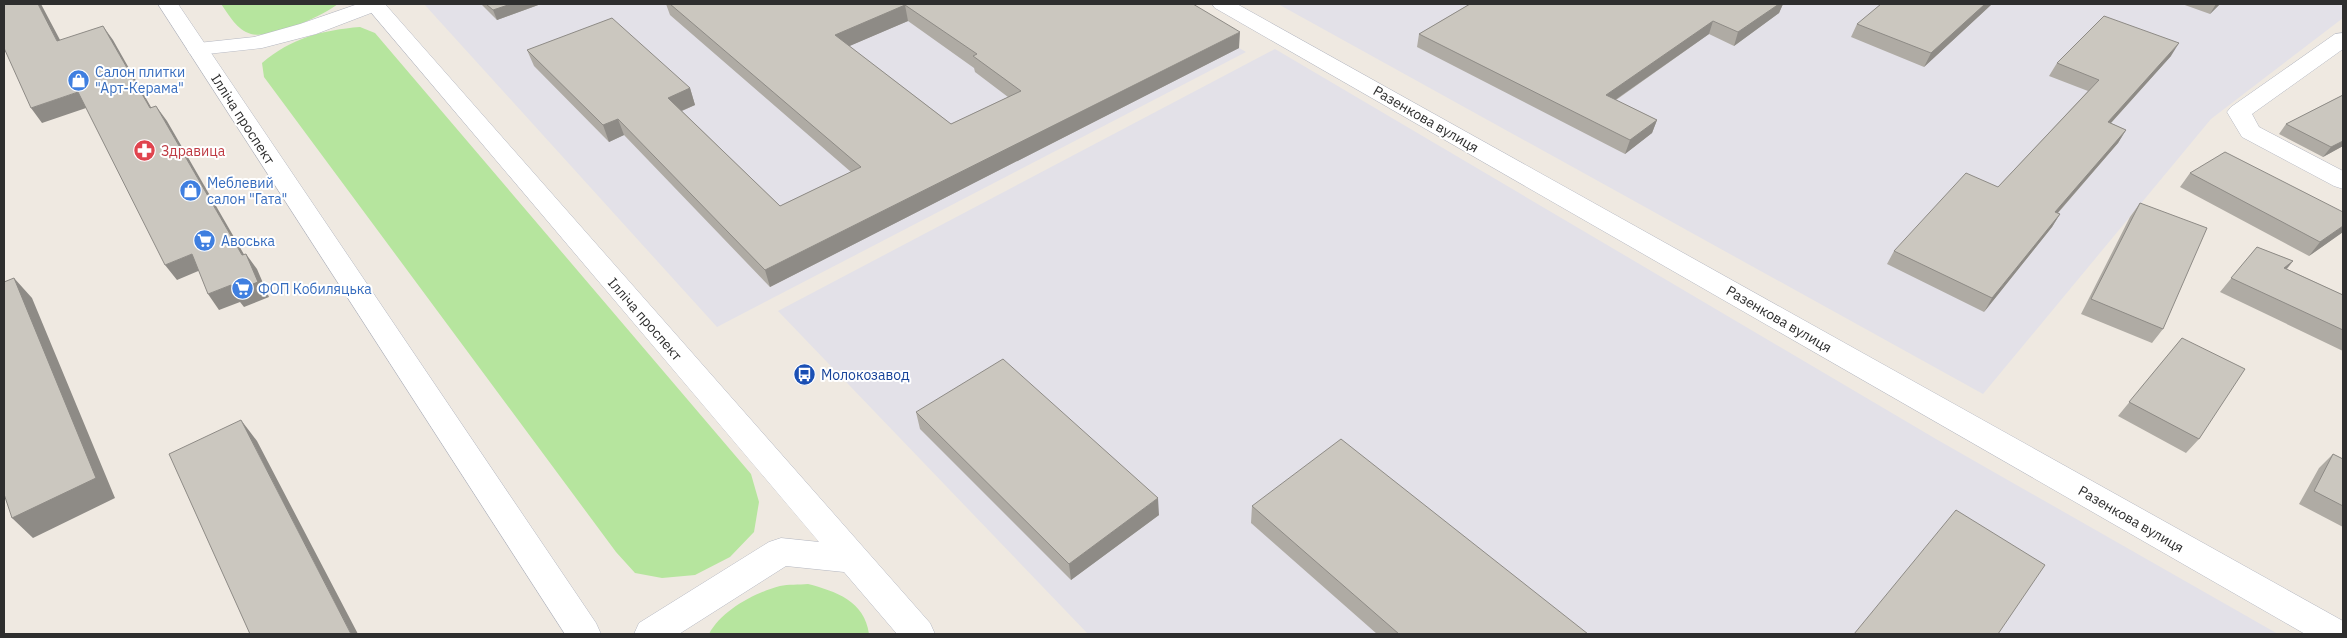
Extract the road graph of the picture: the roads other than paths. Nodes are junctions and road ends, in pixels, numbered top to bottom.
1 (168, 4) edge
2 (375, 4) edge
3 (1222, 4) edge
4 (2343, 39) edge
5 (198, 49) junction
6 (2343, 181) edge
7 (852, 559) junction
8 (910, 630) edge
9 (584, 634) edge
10 (650, 634) edge
11 (2335, 634) edge

1 - 5 main road, Ілліча проспект
2 - 5 main road
2 - 7 main road, Ілліча проспект
3 - 11 main road, Разенкова вулиця
4 - 6 main road
5 - 9 main road, Ілліча проспект
7 - 8 main road, Ілліча проспект
7 - 10 main road

